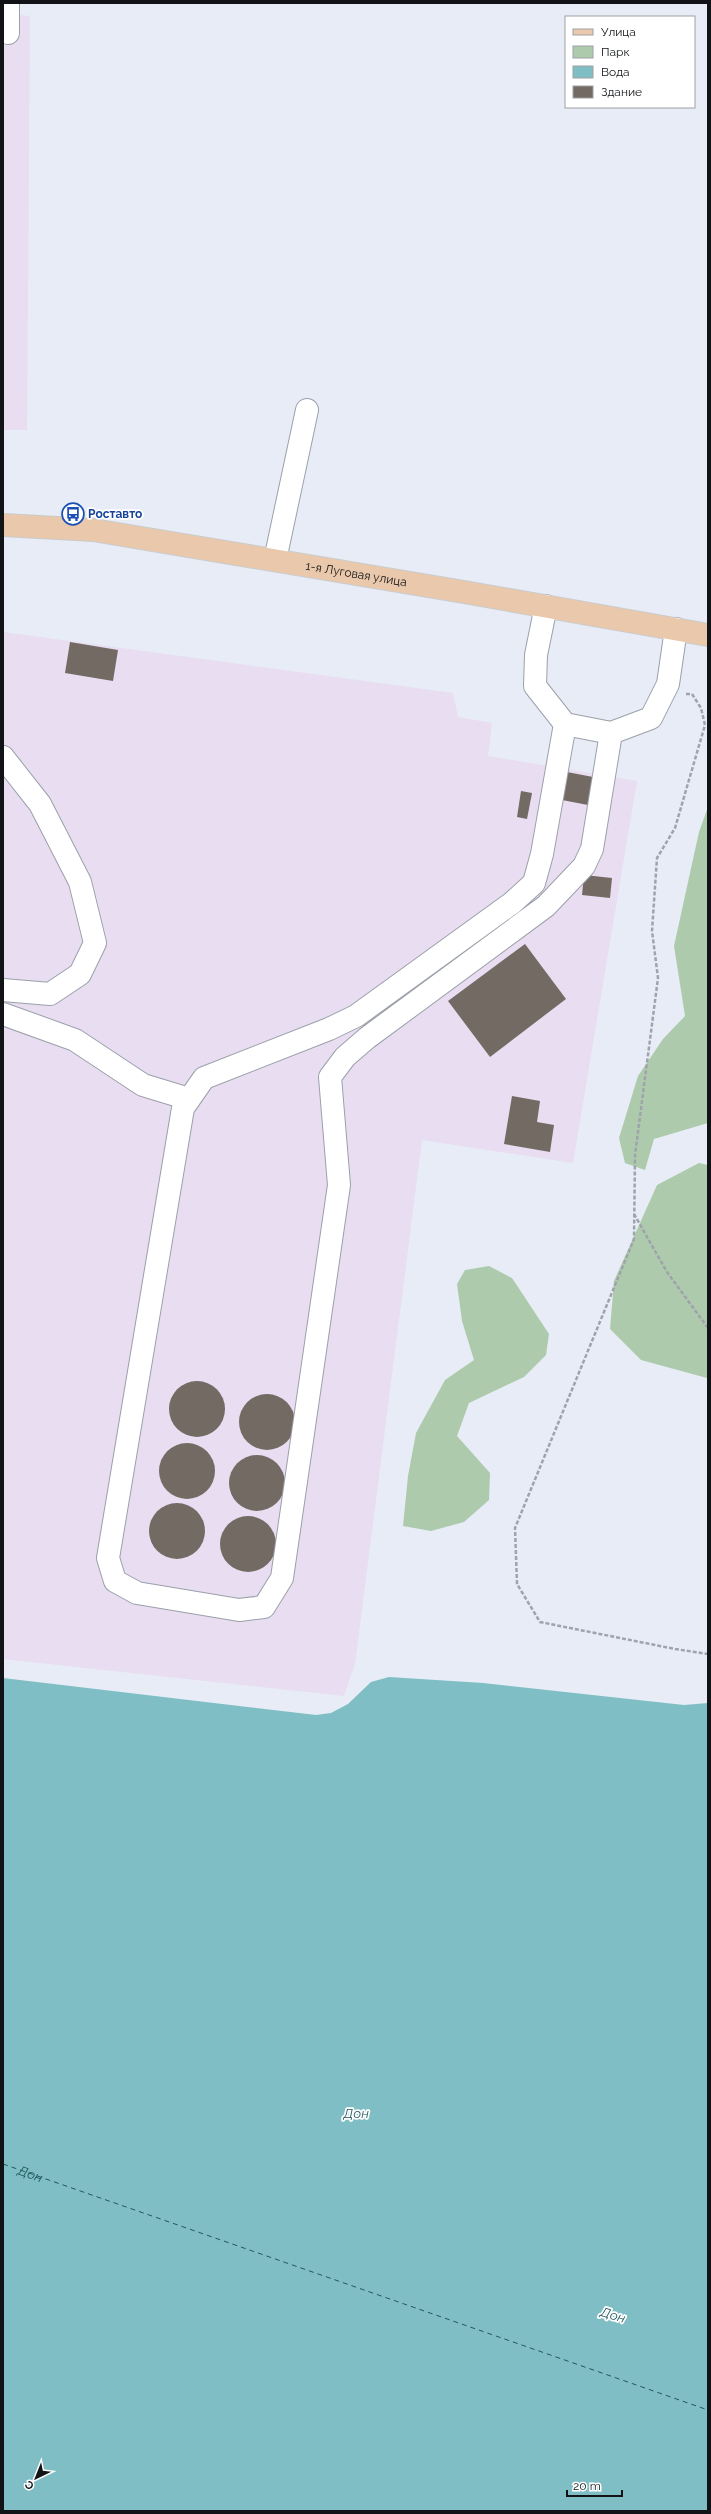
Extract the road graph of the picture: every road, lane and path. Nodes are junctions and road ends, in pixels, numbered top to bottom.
1 (8, 3) edge
2 (8, 32) dead end
3 (307, 410) dead end
4 (3, 525) edge
5 (275, 560) junction
6 (546, 606) junction
7 (676, 629) junction
8 (708, 635) edge
9 (664, 693) junction
10 (565, 724) junction
11 (611, 733) junction
12 (3, 757) edge
13 (3, 990) edge
14 (3, 1014) edge
15 (189, 1099) junction
16 (634, 1214) junction
17 (708, 1328) edge
18 (708, 1654) edge

1 - 2 street
3 - 5 street
4 - 5 main road, 1-я Луговая улица
5 - 6 main road, 1-я Луговая улица
6 - 7 main road, 1-я Луговая улица
6 - 10 street
7 - 8 main road, 1-я Луговая улица
7 - 9 street
9 - 11 street
9 - 16 path
10 - 11 street
10 - 15 street
11 - 15 street
12 - 13 street
14 - 15 street
16 - 17 path
16 - 18 path

